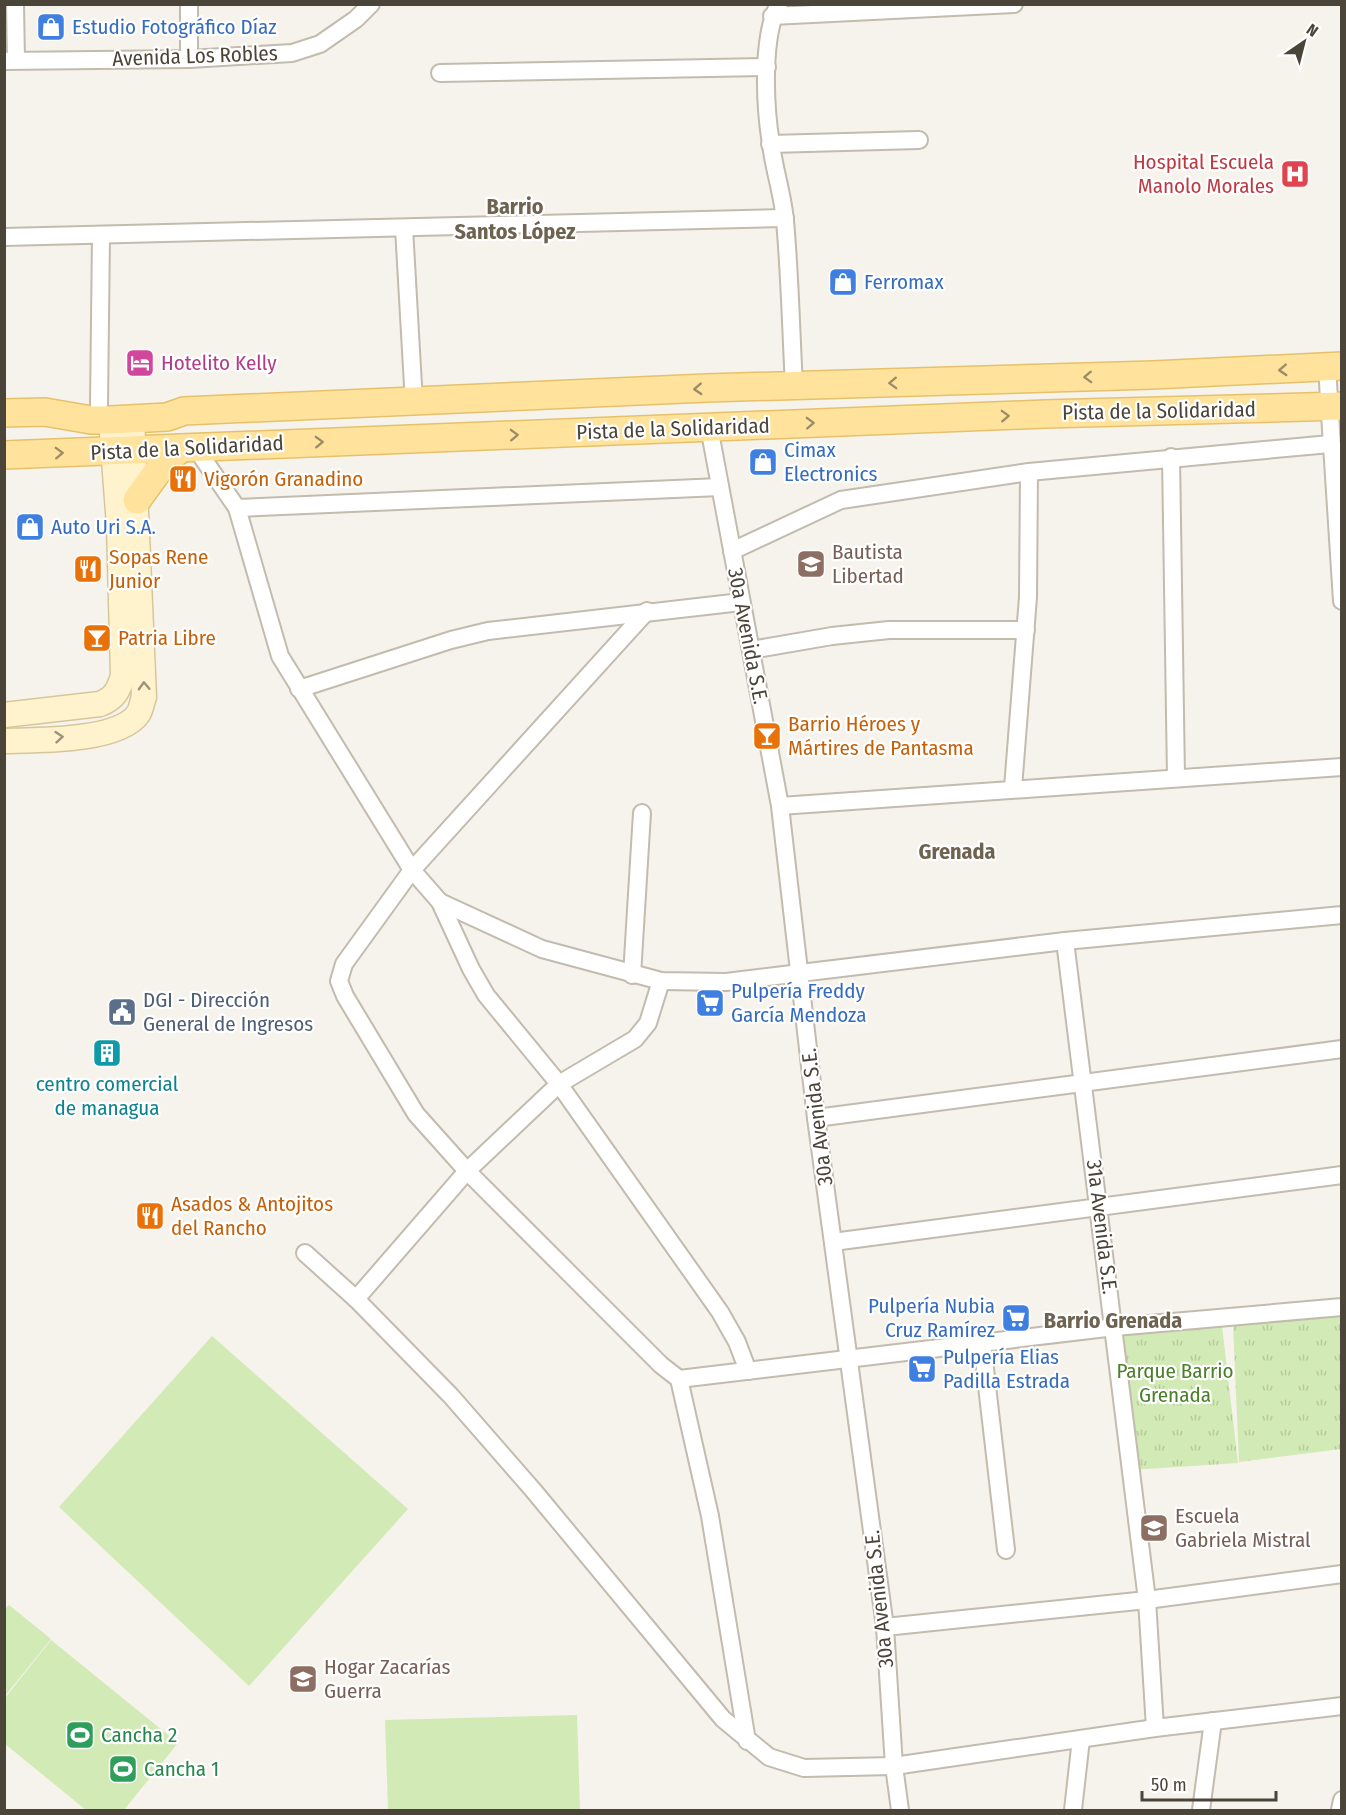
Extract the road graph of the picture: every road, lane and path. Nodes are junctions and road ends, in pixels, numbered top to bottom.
1 (15, 4) edge
2 (189, 4) edge
3 (371, 4) edge
4 (1014, 4) edge
5 (776, 10) edge
6 (189, 58) junction
7 (10, 60) edge
8 (767, 67) junction
9 (440, 73) dead end
10 (919, 140) dead end
11 (770, 144) junction
12 (785, 218) junction
13 (404, 228) junction
14 (101, 235) junction
15 (4, 237) edge
16 (1334, 366) edge
17 (794, 386) junction
18 (414, 403) junction
19 (1335, 407) edge
20 (184, 411) junction
21 (4, 413) edge
22 (114, 414) junction
23 (709, 428) junction
24 (1330, 444) junction
25 (188, 447) junction
26 (124, 451) junction
27 (4, 455) edge
28 (1171, 457) junction
29 (1029, 472) junction
30 (720, 487) junction
31 (137, 500) junction
32 (237, 508) junction
33 (732, 551) junction
34 (1341, 601) edge
35 (741, 602) junction
36 (647, 611) junction
37 (1026, 630) junction
38 (751, 650) junction
39 (299, 689) junction
40 (4, 716) edge
41 (4, 741) edge
42 (1341, 767) edge
43 (1176, 778) junction
44 (1013, 788) junction
45 (780, 806) junction
46 (642, 813) dead end
47 (412, 870) junction
48 (440, 902) junction
49 (1341, 915) edge
50 (1065, 941) junction
51 (801, 971) junction
52 (632, 975) junction
53 (661, 981) junction
54 (1341, 1049) edge
55 (1085, 1083) junction
56 (559, 1084) junction
57 (816, 1118) junction
58 (467, 1171) junction
59 (1341, 1175) edge
60 (1098, 1207) junction
61 (833, 1242) junction
62 (305, 1253) dead end
63 (356, 1299) junction
64 (1341, 1306) edge
65 (1115, 1327) junction
66 (982, 1344) junction
67 (849, 1360) junction
68 (748, 1371) junction
69 (679, 1379) junction
70 (1006, 1550) dead end
71 (1341, 1574) edge
72 (1146, 1600) junction
73 (885, 1627) junction
74 (1341, 1706) edge
75 (1213, 1721) junction
76 (1155, 1728) junction
77 (1081, 1739) junction
78 (747, 1741) junction
79 (894, 1766) junction
80 (1341, 1800) edge
81 (900, 1810) edge
82 (1072, 1810) edge
83 (1201, 1810) edge
84 (1340, 1810) edge

1 - 7 street
2 - 6 street
3 - 6 street, Avenida Los Robles
4 - 5 street
5 - 8 street
6 - 7 street, Avenida Los Robles
8 - 9 street
8 - 11 street
10 - 11 street
11 - 12 street
12 - 13 street
12 - 17 street
13 - 14 street
13 - 18 street
14 - 15 street
14 - 22 street
16 -> 17 main road, Pista de la Solidaridad
16 - 19 street
17 -> 18 main road, Pista de la Solidaridad
18 - 20 main road, Pista de la Solidaridad
23 -> 19 main road, Pista de la Solidaridad
19 - 24 street
20 - 22 main road, Pista de la Solidaridad
20 - 22 main road, Pista de la Solidaridad
21 - 22 main road, Pista de la Solidaridad
22 - 26 street
25 -> 23 main road, Pista de la Solidaridad
23 - 30 street, 30a Avenida S.E.
24 - 28 street
24 - 34 street
25 - 26 main road, Pista de la Solidaridad
25 - 31 main road
25 - 32 street
27 -> 26 main road, Pista de la Solidaridad
26 - 31 street
26 - 40 street
28 - 29 street
28 - 43 street
29 - 33 street
29 - 37 street
30 - 32 street
30 - 33 street, 30a Avenida S.E.
41 -> 31 street
32 - 39 street
33 - 35 street, 30a Avenida S.E.
35 - 36 street
35 - 38 street, 30a Avenida S.E.
36 - 39 street
36 - 47 street
37 - 38 street
37 - 44 street
38 - 45 street, 30a Avenida S.E.
39 - 47 street
42 - 43 street
43 - 44 street
44 - 45 street
45 - 51 street, 30a Avenida S.E.
46 - 52 street
47 - 48 street
47 - 58 street
48 - 52 street
48 - 56 street
49 - 50 street
50 - 51 street
50 - 55 street, 31a Avenida S.E.
51 - 53 street
51 - 57 street, 30a Avenida S.E.
52 - 53 street
53 - 56 street
54 - 55 street
55 - 57 street
55 - 60 street, 31a Avenida S.E.
56 - 58 street
56 - 68 street
57 - 61 street, 30a Avenida S.E.
58 - 63 street
58 - 69 street
59 - 60 street
60 - 61 street
60 - 65 street, 31a Avenida S.E.
61 - 67 street, 30a Avenida S.E.
62 - 63 street
63 - 78 street
64 - 65 street
65 - 66 street
65 - 72 street, 31a Avenida S.E.
66 - 67 street
66 - 70 street
67 - 68 street
67 - 73 street, 30a Avenida S.E.
68 - 69 street
69 - 78 street
71 - 72 street
72 - 73 street
72 - 76 street, 31a Avenida S.E.
73 - 79 street, 30a Avenida S.E.
74 - 75 street
75 - 76 street
75 - 83 street
76 - 77 street
77 - 79 street
77 - 82 street
78 - 79 street
79 - 81 street, 30a Avenida S.E.
80 - 84 street

